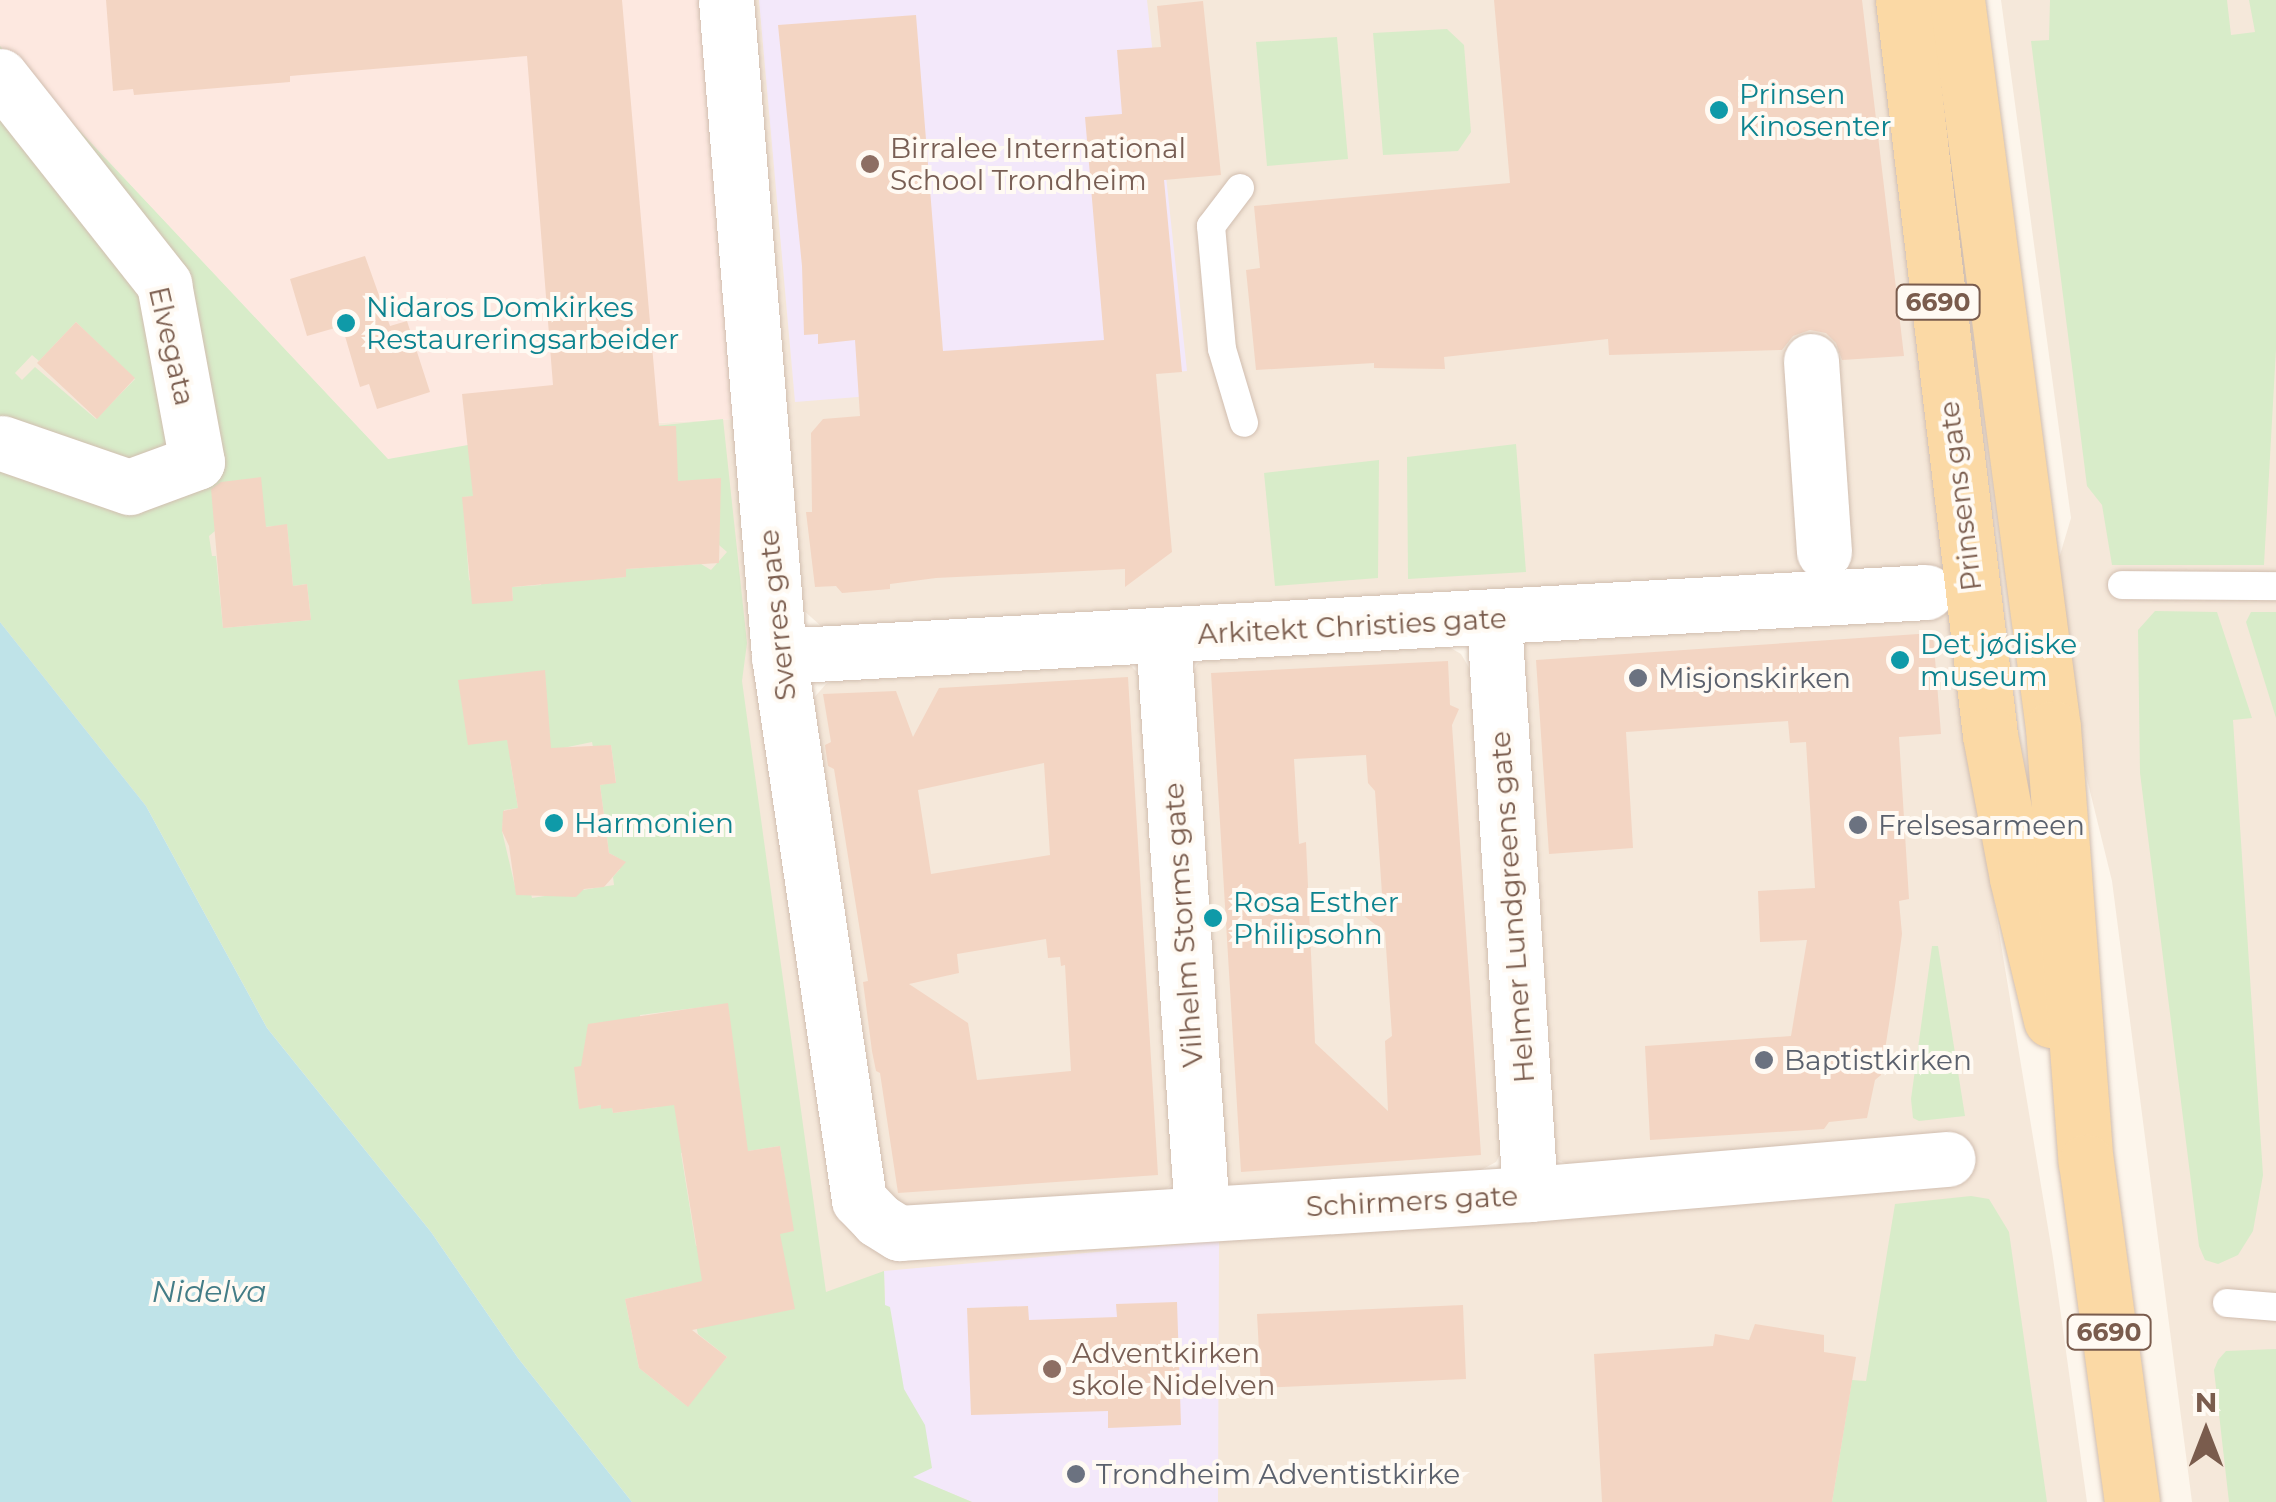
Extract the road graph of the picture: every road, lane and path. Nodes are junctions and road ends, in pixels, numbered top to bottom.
1 (726, 0) edge
2 (1903, 0) edge
3 (1957, 0) edge
4 (0, 76) edge
5 (1240, 188) dead end
6 (1811, 362) dead end
7 (1244, 423) dead end
8 (2, 443) edge
9 (1824, 552) dead end
10 (2122, 585) dead end
11 (2276, 586) edge
12 (1926, 592) dead end
13 (1494, 620) junction
14 (1163, 636) junction
15 (779, 656) junction
16 (1948, 1159) dead end
17 (2086, 1162) junction
18 (1530, 1194) junction
19 (1202, 1214) junction
20 (878, 1220) joint
21 (2226, 1303) dead end
22 (2276, 1307) edge
23 (2132, 1502) edge

1 - 15 street, Sverres gate
2 - 17 main road, Prinsens gate / 6690
3 - 17 main road, Prinsens gate / 6690
4 - 8 street, Elvegata
5 - 7 lane
6 - 9 street
10 - 11 lane
12 - 13 street, Arkitekt Christies gate
13 - 14 street, Arkitekt Christies gate
13 - 18 street, Helmer Lundgreens gate
14 - 15 street, Arkitekt Christies gate
14 - 19 street, Vilhelm Storms gate
15 - 20 street, Sverres gate
16 - 18 street, Schirmers gate
17 - 23 main road, Prinsens gate / 6690
18 - 19 street, Schirmers gate
19 - 20 street, Schirmers gate
21 - 22 lane

